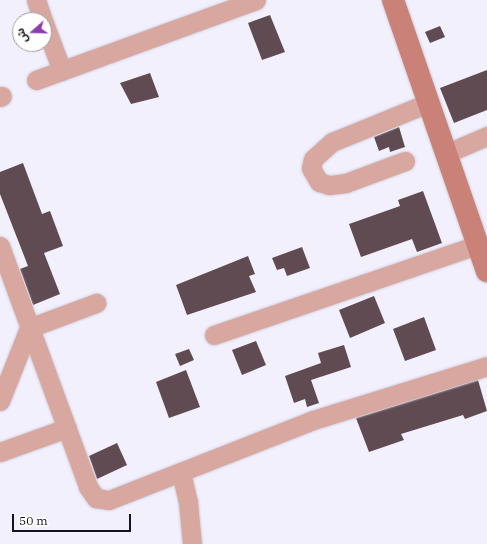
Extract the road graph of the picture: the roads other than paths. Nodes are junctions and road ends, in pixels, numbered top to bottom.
1 (36, 0) edge
2 (256, 0) edge
3 (393, 0) edge
4 (41, 12) edge
5 (52, 43) edge
6 (62, 71) junction
7 (36, 80) dead end
8 (428, 103) junction
9 (487, 136) edge
10 (445, 154) junction
11 (404, 161) dead end
12 (0, 246) edge
13 (484, 259) edge
14 (96, 303) dead end
15 (29, 328) junction
16 (214, 335) dead end
17 (487, 366) edge
18 (0, 401) edge
19 (67, 428) junction
20 (0, 452) edge
21 (181, 472) junction
22 (192, 544) edge

1 - 4 street
2 - 6 street
3 - 8 main road
5 - 6 street
6 - 7 street
8 - 10 main road
8 - 11 street
9 - 10 street
10 - 13 main road
12 - 15 street
13 - 16 street
14 - 15 street
15 - 18 street
15 - 19 street
17 - 21 street
19 - 20 street
19 - 21 street
21 - 22 street

